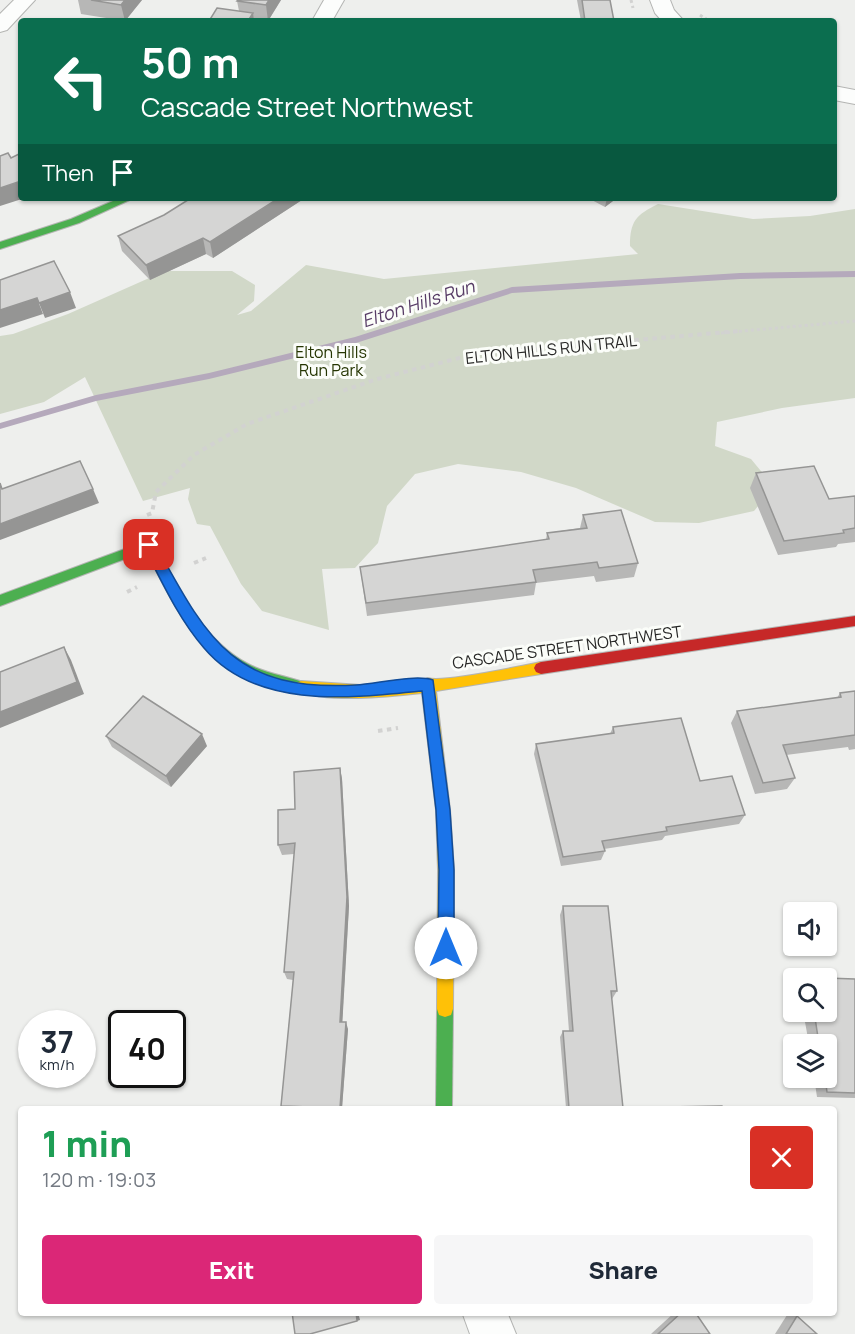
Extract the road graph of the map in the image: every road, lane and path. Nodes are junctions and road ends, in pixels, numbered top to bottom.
1 (25, 0) edge
2 (334, 0) edge
3 (660, 0) edge
4 (324, 18) edge
5 (671, 18) edge
6 (0, 26) edge
7 (837, 94) edge
8 (855, 98) edge
9 (122, 201) edge
10 (0, 246) edge
11 (855, 321) edge
12 (152, 513) dead end
13 (0, 601) edge
14 (855, 621) edge
15 (428, 684) junction
16 (444, 1106) edge
17 (486, 1316) edge
18 (493, 1334) edge

1 - 6 street
2 - 4 street
3 - 5 street
7 - 8 street
9 - 10 street
11 - 12 path, ELTON HILLS RUN TRAIL
13 - 15 street, CASCADE STREET NORTHWEST
14 - 15 street, CASCADE STREET NORTHWEST
15 - 16 street
17 - 18 street

